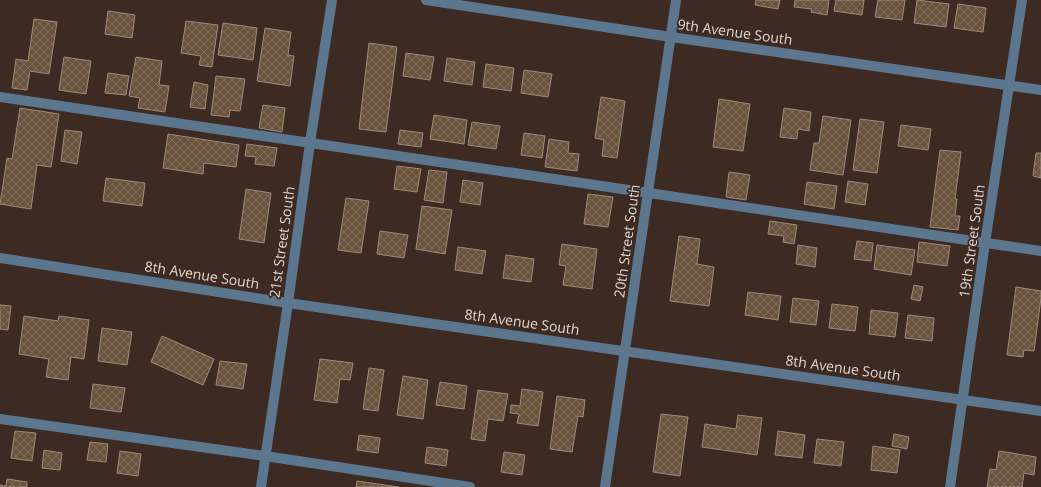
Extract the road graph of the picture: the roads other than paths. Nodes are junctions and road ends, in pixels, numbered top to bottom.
1 (332, 0) edge
2 (426, 0) edge
3 (676, 0) edge
4 (1022, 0) edge
5 (671, 37) junction
6 (1010, 85) junction
7 (1041, 90) edge
8 (0, 97) edge
9 (310, 143) junction
10 (648, 193) junction
11 (985, 243) junction
12 (1041, 251) edge
13 (0, 258) edge
14 (288, 303) junction
15 (625, 351) junction
16 (963, 400) junction
17 (1041, 411) edge
18 (0, 419) edge
19 (265, 456) junction
20 (261, 487) edge
21 (470, 487) edge
22 (605, 487) edge
23 (950, 487) edge

1 - 9 street, 21st Street South
2 - 5 street, 9th Avenue South
3 - 5 street, 20th Street South
4 - 6 street, 19th Street South
5 - 6 street, 9th Avenue South
5 - 10 street, 20th Street South
6 - 7 street, 9th Avenue South
6 - 11 street, 19th Street South
8 - 9 street
9 - 10 street
9 - 14 street, 21st Street South
10 - 11 street
10 - 15 street, 20th Street South
11 - 12 street
11 - 16 street, 19th Street South
13 - 14 street, 8th Avenue South
14 - 15 street, 8th Avenue South
14 - 19 street, 21st Street South
15 - 16 street, 8th Avenue South
15 - 22 street, 20th Street South
16 - 17 street, 8th Avenue South
16 - 23 street, 19th Street South
18 - 19 street
19 - 20 street, 21st Street South
19 - 21 street

